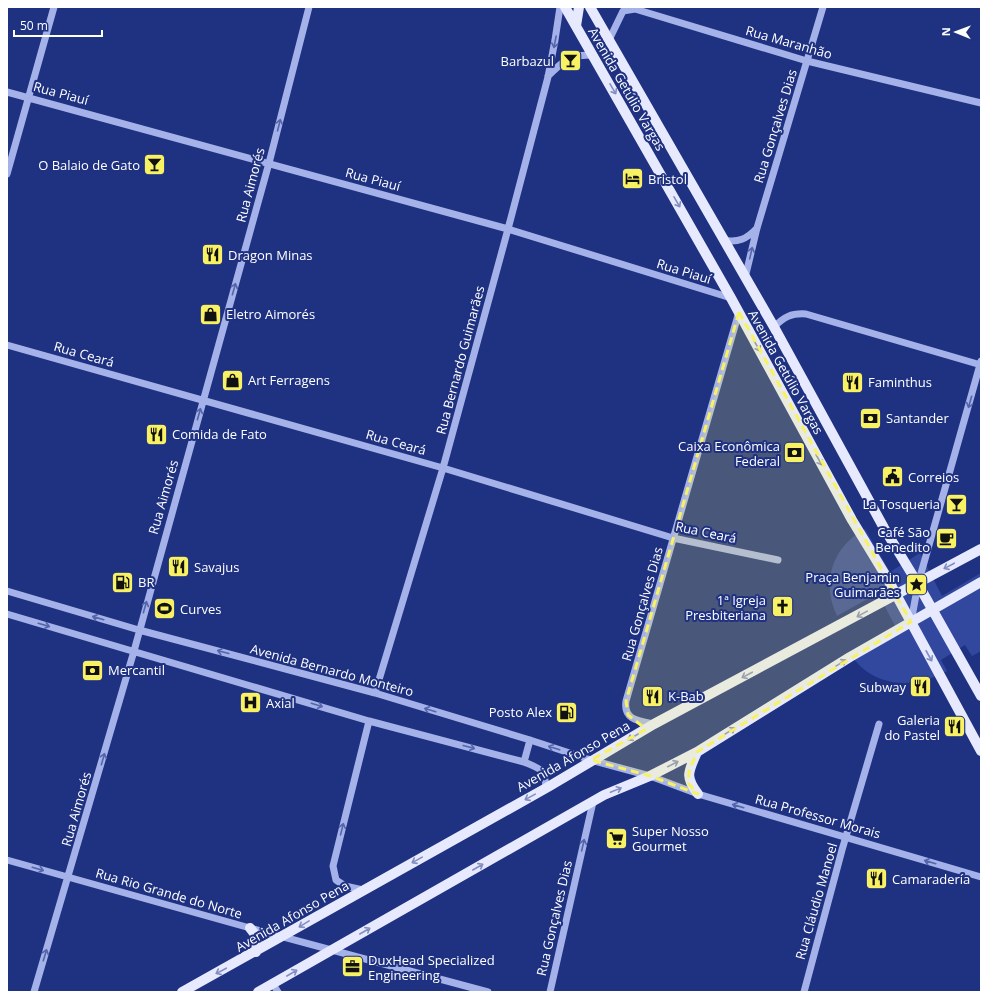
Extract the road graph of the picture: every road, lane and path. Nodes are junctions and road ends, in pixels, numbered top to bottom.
1 (54, 7) edge
2 (309, 7) edge
3 (560, 7) edge
4 (565, 7) edge
5 (579, 7) edge
6 (590, 7) edge
7 (823, 7) edge
8 (576, 26) junction
9 (609, 40) junction
10 (594, 55) junction
11 (807, 61) junction
12 (548, 77) junction
13 (7, 92) edge
14 (28, 97) junction
15 (981, 103) edge
16 (269, 163) junction
17 (7, 174) edge
18 (757, 228) junction
19 (508, 229) junction
20 (723, 240) junction
21 (745, 278) junction
22 (731, 298) junction
23 (739, 312) junction
24 (774, 328) junction
25 (7, 345) edge
26 (981, 363) edge
27 (203, 400) junction
28 (443, 468) junction
29 (673, 538) junction
30 (981, 549) edge
31 (778, 560) dead end
32 (981, 582) edge
33 (918, 584) junction
34 (7, 591) edge
35 (896, 595) junction
36 (932, 610) junction
37 (7, 614) edge
38 (911, 622) junction
39 (139, 630) junction
40 (134, 651) junction
41 (375, 693) junction
42 (981, 696) edge
43 (369, 721) junction
44 (654, 724) junction
45 (879, 724) dead end
46 (530, 740) junction
47 (981, 750) edge
48 (697, 752) junction
49 (591, 760) junction
50 (524, 762) junction
51 (650, 776) junction
52 (546, 788) junction
53 (698, 794) junction
54 (593, 802) junction
55 (847, 837) junction
56 (7, 860) edge
57 (68, 877) junction
58 (981, 877) edge
59 (363, 890) junction
60 (250, 928) junction
61 (284, 936) junction
62 (331, 950) junction
63 (256, 952) junction
64 (276, 988) edge
65 (34, 992) edge
66 (182, 992) edge
67 (258, 992) edge
68 (488, 992) edge
69 (550, 992) edge
70 (804, 992) edge

1 - 14 street
16 -> 2 street, Rua Aimorés
3 -> 12 street, Rua Bernardo Guimarães
4 - 8 main road, Avenida Getúlio Vargas
5 - 8 main road
6 - 9 main road, Avenida Getúlio Vargas
7 - 11 street, Rua Gonçalves Dias
8 - 10 main road, Avenida Getúlio Vargas
9 - 11 street, Rua Maranhão
9 - 20 main road, Avenida Getúlio Vargas
10 - 12 street, Rua Bernardo Guimarães
10 -> 22 main road, Avenida Getúlio Vargas
11 - 15 street, Rua Maranhão
11 - 18 street, Rua Gonçalves Dias
12 - 19 street, Rua Bernardo Guimarães
13 - 14 street, Rua Piauí
14 - 16 street, Rua Piauí
14 - 17 street
16 - 19 street, Rua Piauí
27 -> 16 street, Rua Aimorés
18 - 20 street
21 -> 18 street, Rua Gonçalves Dias
19 - 22 street, Rua Piauí
19 - 28 street, Rua Bernardo Guimarães
20 - 21 main road, Avenida Getúlio Vargas
21 - 24 main road, Avenida Getúlio Vargas
22 - 23 main road, Avenida Getúlio Vargas
23 - 29 street, Rua Gonçalves Dias
23 -> 35 main road, Avenida Getúlio Vargas
24 - 26 street
24 - 33 main road, Avenida Getúlio Vargas
25 - 27 street, Rua Ceará
26 -> 33 street
27 - 28 street, Rua Ceará
39 -> 27 street, Rua Aimorés
28 - 29 street, Rua Ceará
28 - 41 street, Rua Bernardo Guimarães
29 - 31 street, Rua Ceará
29 - 44 street, Rua Gonçalves Dias
30 -> 33 main road, Avenida Afonso Pena
32 - 36 main road
33 - 35 main road, Avenida Afonso Pena
33 - 36 main road, Avenida Getúlio Vargas
33 - 38 street
39 -> 34 street, Avenida Bernardo Monteiro
35 - 38 main road, Avenida Getúlio Vargas
35 -> 44 main road, Avenida Afonso Pena
36 - 38 main road
36 - 42 main road, Avenida Getúlio Vargas
37 -> 40 street
38 -> 47 main road, Avenida Getúlio Vargas
48 -> 38 main road
39 - 40 street, Rua Aimorés
41 -> 39 street, Avenida Bernardo Monteiro
40 -> 43 street
57 -> 40 street, Rua Aimorés
46 -> 41 street, Avenida Bernardo Monteiro
43 -> 50 street
59 -> 43 street
44 -> 49 main road, Avenida Afonso Pena
45 - 55 street, Rua Cláudio Manoel
49 -> 46 street, Avenida Bernardo Monteiro
46 - 50 street
51 -> 48 main road
48 - 53 main road
49 - 51 street, Avenida Bernardo Monteiro
49 - 52 main road, Avenida Afonso Pena
50 - 52 street
51 - 53 street, Rua Professor Morais
54 -> 51 main road
52 -> 59 main road, Avenida Afonso Pena
55 -> 53 street, Rua Professor Morais
62 -> 54 main road
69 -> 54 street, Rua Gonçalves Dias
58 -> 55 street, Rua Professor Morais
55 - 70 street, Rua Cláudio Manoel
56 -> 57 street, Rua Rio Grande do Norte
57 - 60 street, Rua Rio Grande do Norte
65 -> 57 street, Rua Aimorés
59 -> 61 main road, Avenida Afonso Pena
60 - 61 street, Rua Rio Grande do Norte
60 - 63 main road
61 - 62 street, Rua Rio Grande do Norte
61 - 63 main road, Avenida Afonso Pena
64 -> 62 main road
62 - 68 street, Rua Rio Grande do Norte
63 -> 66 main road, Avenida Afonso Pena
64 - 67 main road

